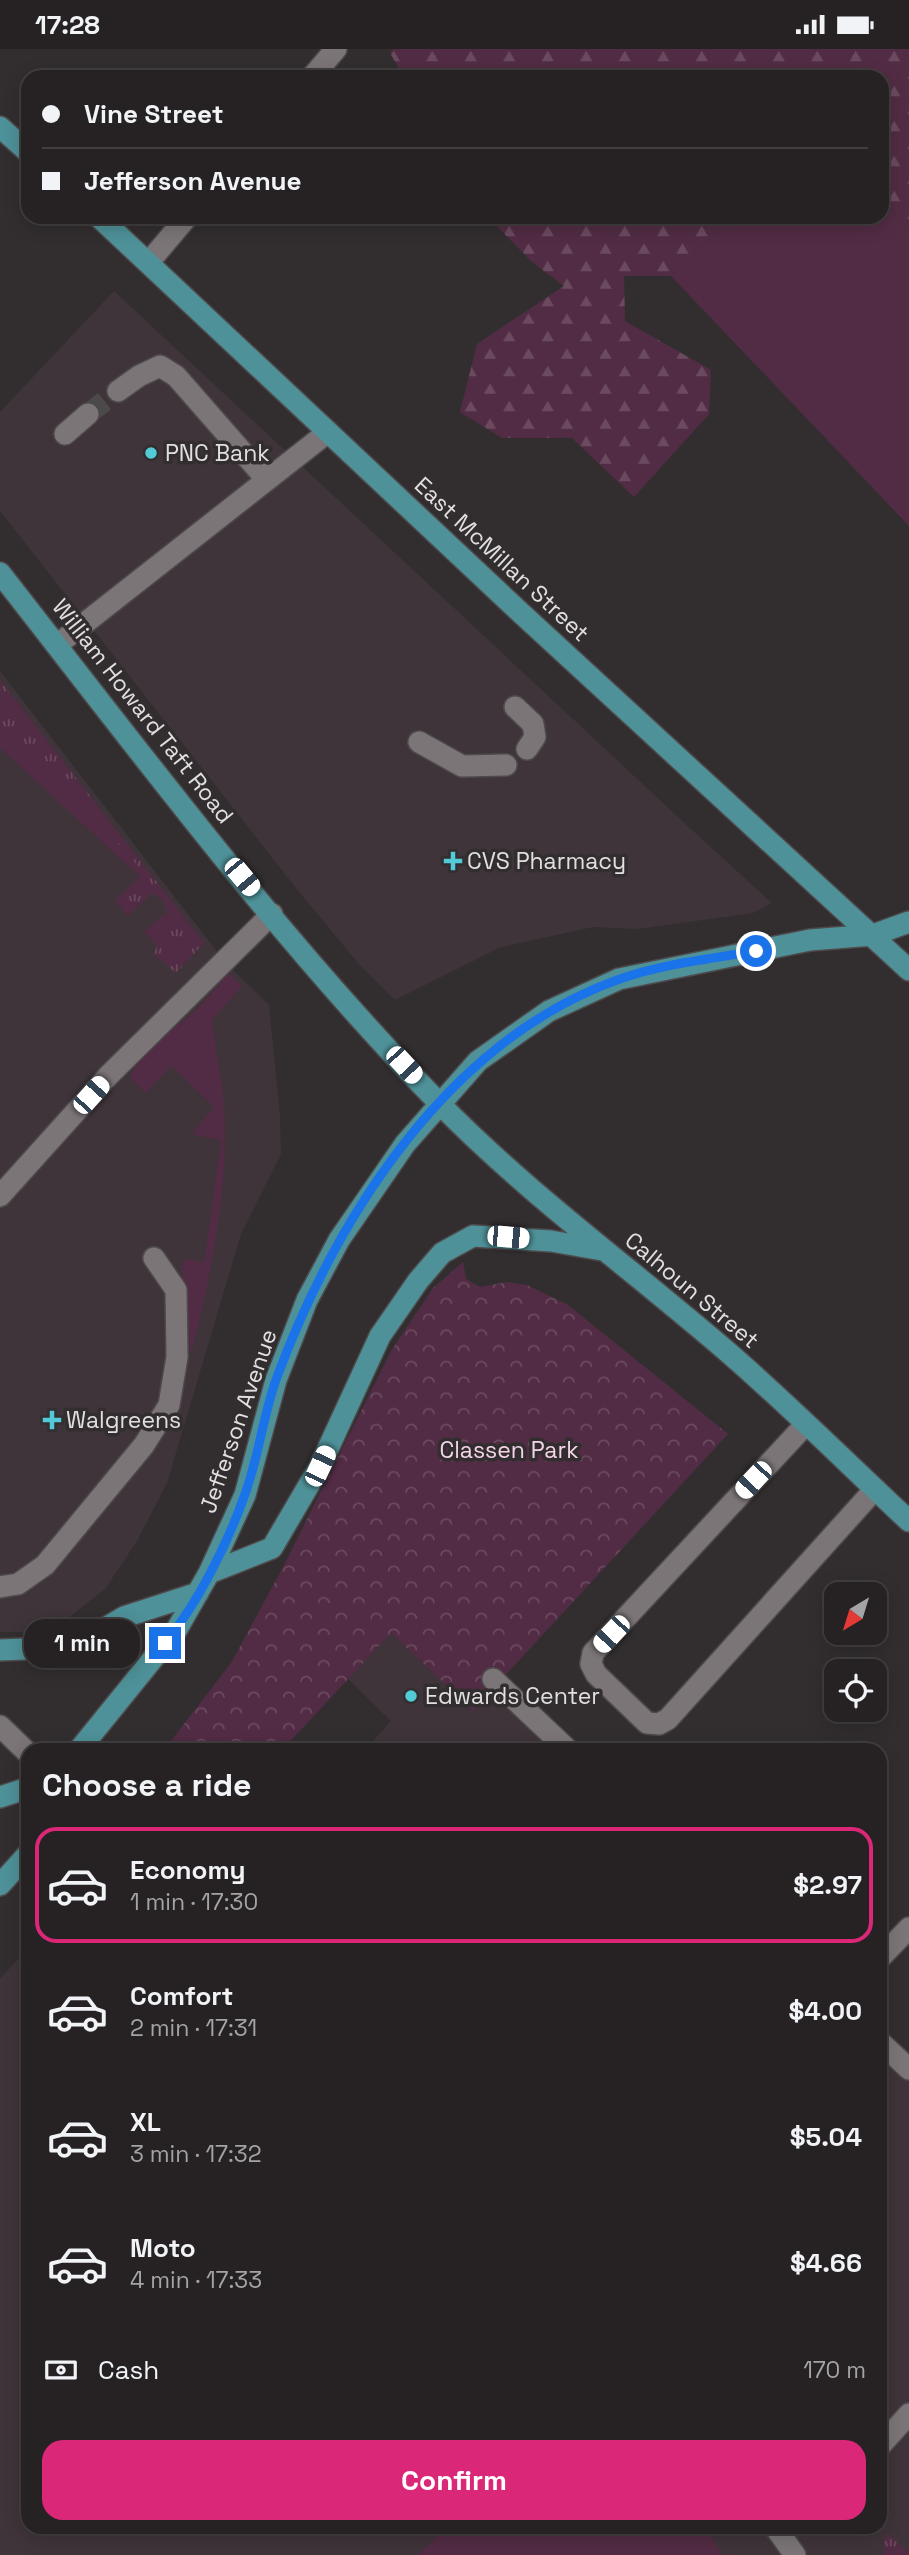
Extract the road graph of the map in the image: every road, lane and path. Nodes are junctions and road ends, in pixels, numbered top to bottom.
1 (336, 49) edge
2 (318, 70) edge
3 (0, 127) edge
4 (21, 146) edge
5 (107, 224) edge
6 (181, 224) edge
7 (149, 262) junction
8 (118, 391) tunnel mouth
9 (88, 414) tunnel mouth
10 (328, 432) junction
11 (65, 434) dead end
12 (267, 480) junction
13 (0, 573) edge
14 (57, 645) junction
15 (515, 707) dead end
16 (419, 742) dead end
17 (527, 749) dead end
18 (506, 765) dead end
19 (272, 914) junction
20 (909, 922) edge
21 (873, 935) junction
22 (909, 970) edge
23 (439, 1103) junction
24 (0, 1196) edge
25 (603, 1250) junction
26 (154, 1258) dead end
27 (806, 1424) junction
28 (875, 1489) junction
29 (909, 1521) edge
30 (209, 1573) junction
31 (0, 1587) edge
32 (198, 1593) junction
33 (0, 1650) edge
34 (494, 1679) dead end
35 (0, 1726) edge
36 (85, 1743) edge
37 (561, 1743) edge
38 (21, 1746) edge
39 (21, 1790) edge
40 (0, 1797) edge
41 (21, 1862) edge
42 (0, 1885) edge
43 (909, 1928) edge
44 (887, 1951) edge
45 (887, 2049) edge
46 (909, 2069) edge
47 (909, 2414) edge
48 (887, 2438) edge
49 (780, 2534) edge
50 (795, 2555) edge

1 - 2 street
3 - 4 main road
5 - 7 main road, East McMillan Street
6 - 7 street
7 - 10 main road, East McMillan Street
8 - 12 street
9 - 11 street
10 - 12 street
10 - 21 main road, East McMillan Street
12 - 14 street
13 - 14 main road, William Howard Taft Road
14 - 19 main road, William Howard Taft Road
15 - 17 street
16 - 18 street
19 - 23 main road, William Howard Taft Road
19 - 24 street
20 - 21 main road, Jefferson Avenue
21 - 22 main road, East McMillan Street
21 - 23 main road, Jefferson Avenue
23 - 25 main road, Calhoun Street
23 - 30 main road, Jefferson Avenue
25 - 27 main road, Calhoun Street
25 - 30 main road
26 - 31 street
27 - 28 main road, Calhoun Street
27 - 28 street
28 - 29 main road, Calhoun Street
30 - 32 main road, Jefferson Avenue
32 - 33 main road
32 - 36 main road, Jefferson Avenue
34 - 37 street
35 - 38 street
39 - 40 main road
41 - 42 main road
43 - 44 street
45 - 46 street
47 - 48 street
49 - 50 street

